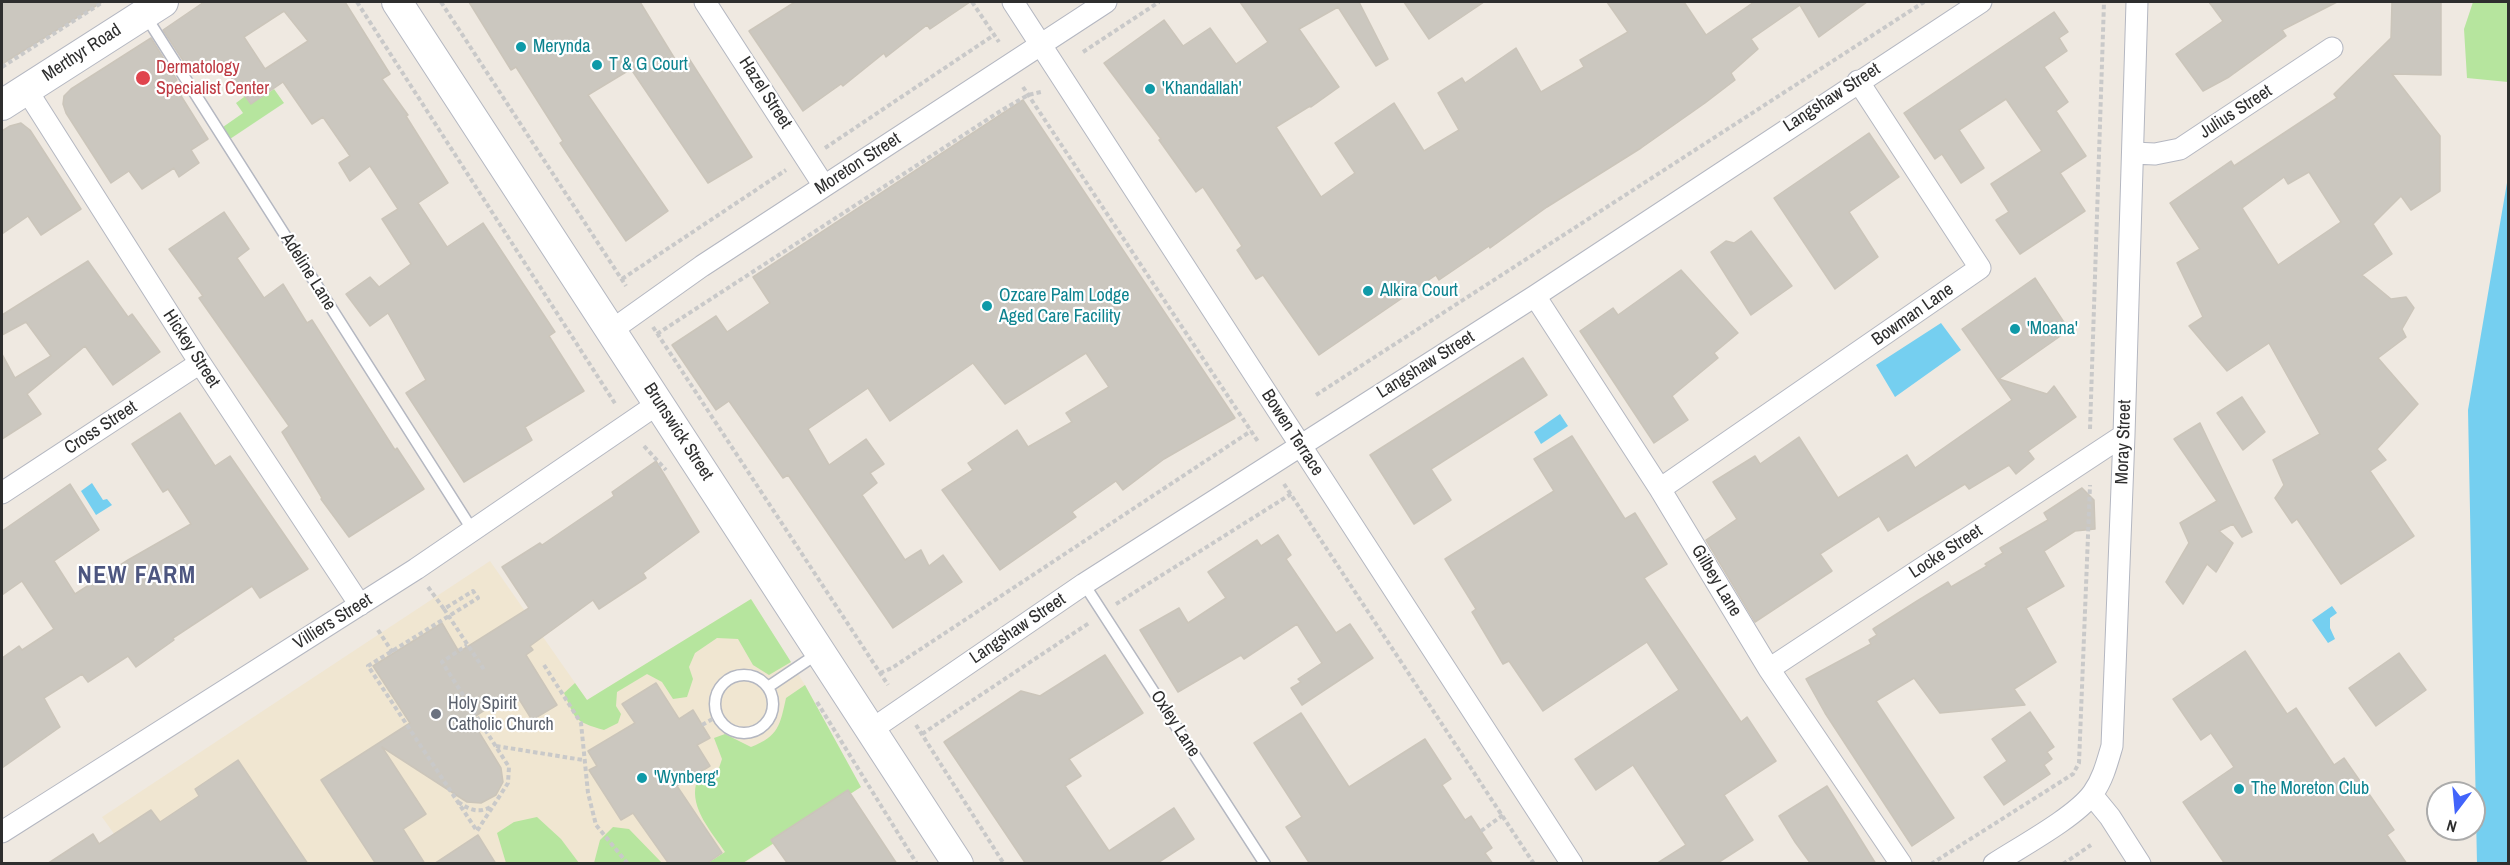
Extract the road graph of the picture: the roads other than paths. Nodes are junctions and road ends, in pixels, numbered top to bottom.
1 (397, 2) edge
2 (705, 2) edge
3 (1013, 2) edge
4 (1106, 2) edge
5 (1981, 2) edge
6 (2137, 2) edge
7 (153, 8) edge
8 (1041, 44) junction
9 (2332, 48) dead end
10 (1858, 81) junction
11 (14, 97) edge
12 (2133, 153) junction
13 (824, 186) junction
14 (1535, 296) junction
15 (612, 330) junction
16 (200, 363) junction
17 (659, 403) junction
18 (2124, 435) junction
19 (1300, 445) junction
20 (1660, 489) junction
21 (2, 493) edge
22 (472, 531) junction
23 (1084, 584) junction
24 (360, 605) junction
25 (820, 651) junction
26 (1769, 669) junction
27 (768, 687) junction
28 (871, 730) junction
29 (2092, 795) junction
30 (2, 832) edge
31 (958, 864) edge
32 (1265, 864) edge
33 (1572, 864) edge
34 (1901, 864) edge
35 (1994, 864) edge
36 (2140, 864) edge

1 - 15 main road, Brunswick Street
2 - 13 street, Hazel Street
3 - 8 street, Bowen Terrace
4 - 8 street, Moreton Street
5 - 10 street, Langshaw Street
6 - 12 street, Moray Street
7 - 11 main road, Merthyr Road
7 - 22 lane, Adeline Lane
8 - 13 street, Moreton Street
8 - 19 street, Bowen Terrace
9 - 12 street, Julius Street
10 - 14 street, Langshaw Street
10 - 20 street, Bowman Lane
11 - 16 street, Hickey Street
12 - 18 street, Moray Street
13 - 15 street, Moreton Street
14 - 19 street, Langshaw Street
14 - 20 street, Gilbey Lane
15 - 17 main road, Brunswick Street
16 - 21 street, Cross Street
16 - 24 street, Hickey Street
17 - 22 street, Villiers Street
17 - 25 main road, Brunswick Street
18 - 26 street, Locke Street
18 - 29 street, Moray Street
19 - 23 street, Langshaw Street
19 - 33 street, Bowen Terrace
20 - 26 street, Gilbey Lane
22 - 24 street, Villiers Street
23 - 28 street, Langshaw Street
23 - 32 lane, Oxley Lane
24 - 30 street, Villiers Street
25 - 27 lane
25 - 28 main road, Brunswick Street
26 - 34 street, Gilbey Lane
27 - 27 lane
28 - 31 main road, Brunswick Street
29 - 35 street
29 - 36 street

